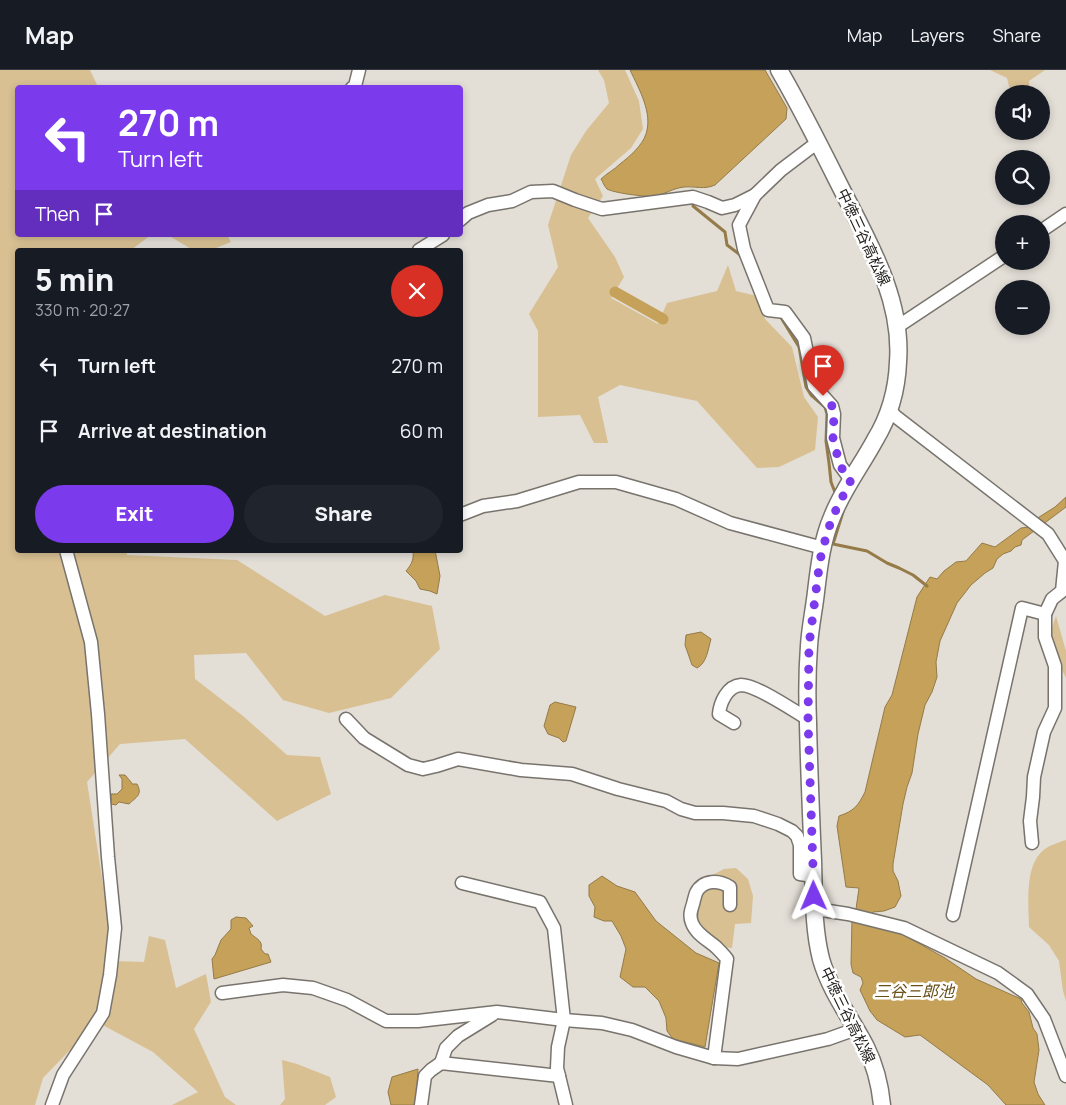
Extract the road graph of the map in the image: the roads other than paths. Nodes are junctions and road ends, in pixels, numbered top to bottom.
1 (358, 70) edge
2 (779, 70) edge
3 (355, 85) edge
4 (818, 142) junction
5 (755, 195) junction
6 (1066, 214) edge
7 (463, 218) edge
8 (1050, 225) edge
9 (440, 237) edge
10 (422, 248) edge
11 (995, 262) edge
12 (897, 327) junction
13 (889, 409) junction
14 (851, 480) junction
15 (463, 514) edge
16 (823, 548) junction
17 (67, 553) edge
18 (1066, 561) edge
19 (1064, 592) edge
20 (1045, 614) junction
21 (346, 719) dead end
22 (808, 720) junction
23 (734, 723) dead end
24 (1032, 843) dead end
25 (813, 876) junction
26 (462, 883) dead end
27 (730, 904) dead end
28 (814, 912) junction
29 (953, 914) dead end
30 (222, 993) dead end
31 (497, 1012) junction
32 (564, 1020) junction
33 (856, 1029) junction
34 (714, 1058) junction
35 (441, 1063) junction
36 (559, 1076) junction
37 (1066, 1076) edge
38 (52, 1105) edge
39 (422, 1105) edge
40 (566, 1105) edge
41 (882, 1105) edge

1 - 3 street
2 - 4 main road, 中徳三谷高松線
4 - 5 street
4 - 12 main road, 中徳三谷高松線
5 - 7 street
5 - 14 street
6 - 8 street
9 - 10 street
11 - 12 street
12 - 13 main road, 中徳三谷高松線
13 - 14 main road, 中徳三谷高松線
13 - 18 street
14 - 16 main road, 中徳三谷高松線
15 - 16 street
16 - 22 main road, 中徳三谷高松線
17 - 38 street
18 - 19 street
19 - 20 street
20 - 24 street
20 - 29 street
21 - 25 street
22 - 23 street
22 - 25 main road, 中徳三谷高松線
25 - 28 main road, 中徳三谷高松線
26 - 32 street
27 - 34 street
28 - 33 main road, 中徳三谷高松線
28 - 37 street
30 - 31 street
31 - 32 street
31 - 35 street
32 - 34 street
32 - 36 street
33 - 34 street
33 - 41 main road, 中徳三谷高松線
35 - 36 street
35 - 39 street
36 - 40 street

